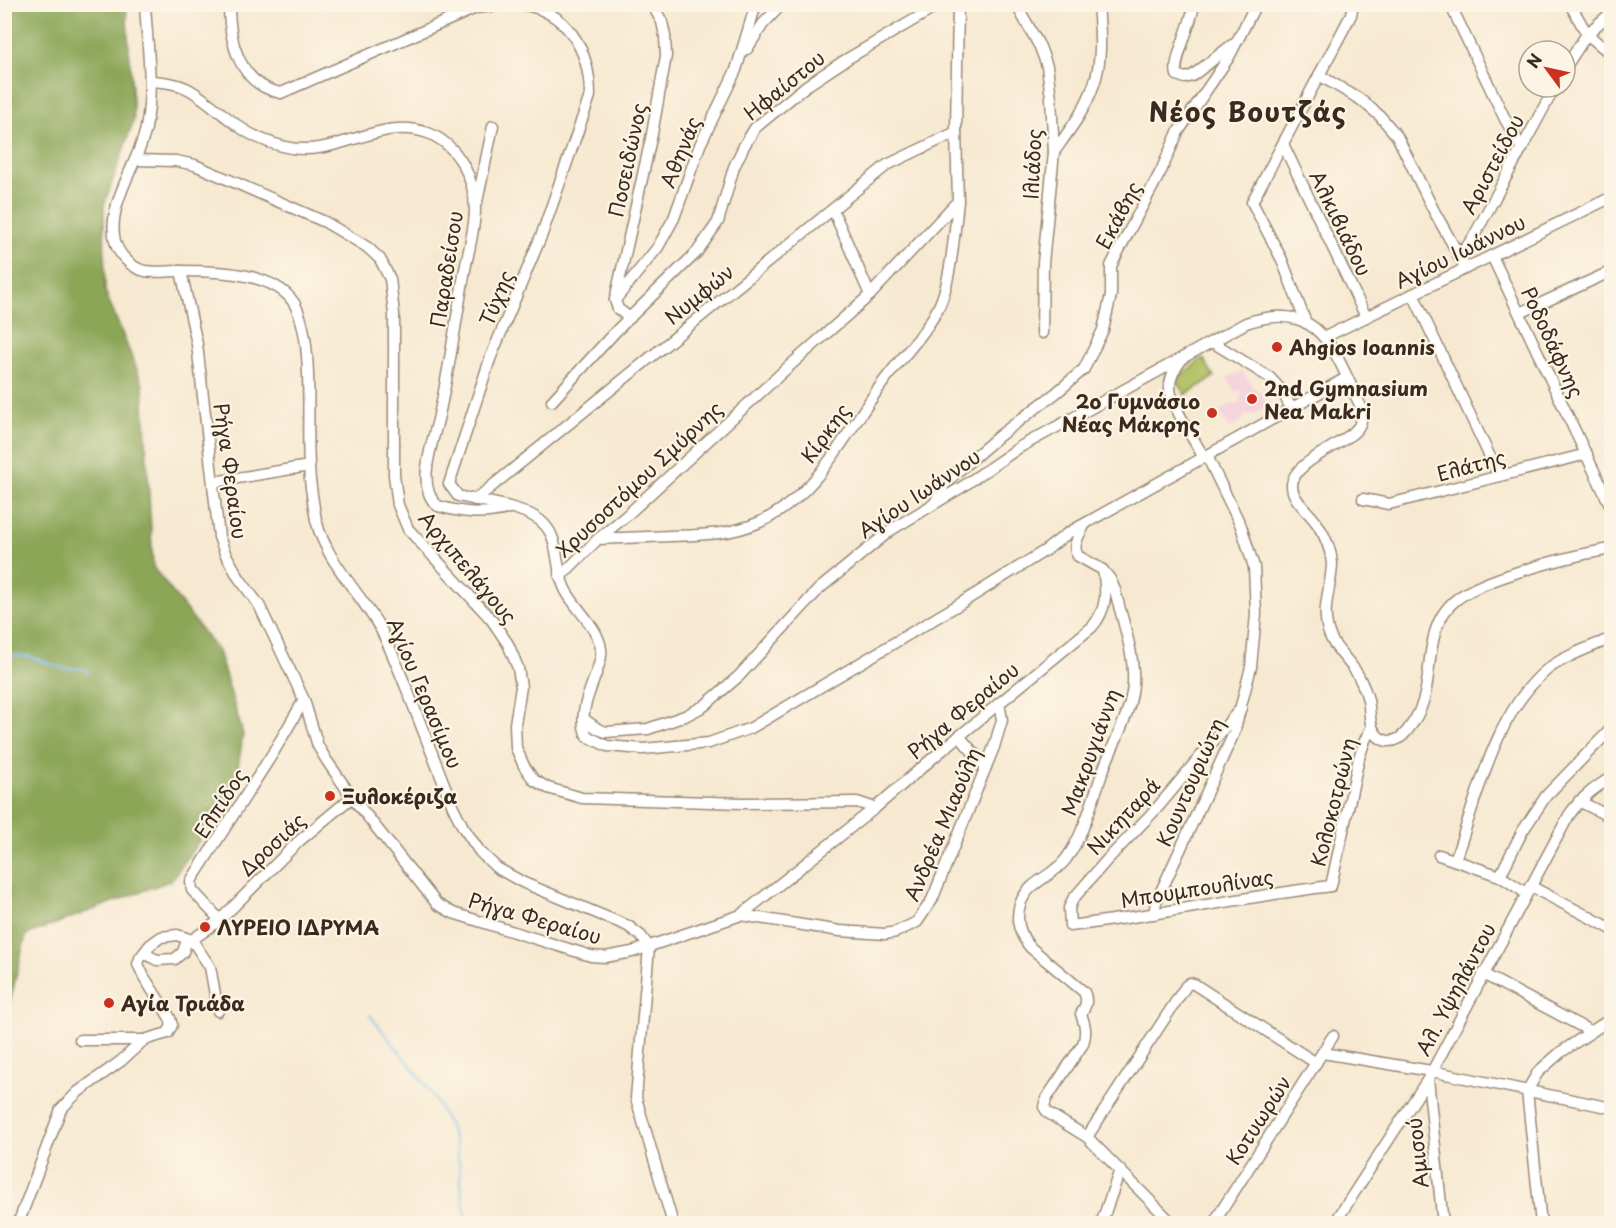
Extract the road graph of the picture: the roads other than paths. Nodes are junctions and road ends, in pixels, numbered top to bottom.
1 (145, 4) edge
2 (229, 4) edge
3 (507, 4) edge
4 (518, 4) edge
5 (652, 4) edge
6 (756, 4) edge
7 (782, 4) edge
8 (941, 4) edge
9 (958, 4) edge
10 (1016, 4) edge
11 (1098, 4) edge
12 (1194, 4) edge
13 (1256, 4) edge
14 (1353, 4) edge
15 (1450, 4) edge
16 (1570, 4) edge
17 (478, 6) edge
18 (1611, 12) edge
19 (1587, 34) junction
20 (1234, 45) junction
21 (1577, 49) edge
22 (1611, 55) edge
23 (741, 57) junction
24 (1319, 75) junction
25 (150, 81) junction
26 (1548, 99) edge
27 (493, 126) dead end
28 (956, 132) junction
29 (1283, 144) junction
30 (1521, 149) junction
31 (1054, 152) junction
32 (136, 160) junction
33 (1611, 197) edge
34 (958, 201) junction
35 (833, 210) junction
36 (475, 211) junction
37 (1492, 256) junction
38 (1460, 257) junction
39 (1466, 268) junction
40 (182, 271) junction
41 (1611, 271) edge
42 (1413, 294) junction
43 (870, 295) junction
44 (615, 300) junction
45 (1520, 313) junction
46 (1366, 317) junction
47 (630, 318) junction
48 (1306, 323) junction
49 (1042, 333) dead end
50 (1325, 338) junction
51 (1212, 342) junction
52 (1184, 357) junction
53 (1347, 378) junction
54 (552, 401) dead end
55 (1291, 409) junction
56 (1587, 454) junction
57 (1206, 457) junction
58 (309, 466) junction
59 (1499, 476) junction
60 (214, 482) junction
61 (1363, 499) dead end
62 (475, 500) junction
63 (935, 503) junction
64 (510, 508) junction
65 (1611, 509) edge
66 (1084, 524) junction
67 (598, 539) junction
68 (1611, 549) edge
69 (1103, 570) junction
70 (560, 577) junction
71 (1611, 638) edge
72 (304, 700) junction
73 (999, 703) junction
74 (1241, 708) junction
75 (584, 719) junction
76 (1372, 727) junction
77 (1611, 729) edge
78 (959, 736) junction
79 (987, 767) junction
80 (1611, 777) edge
81 (352, 797) junction
82 (1579, 801) junction
83 (875, 808) junction
84 (1611, 818) edge
85 (1438, 855) dead end
86 (1455, 860) junction
87 (1500, 876) junction
88 (1331, 886) joint
89 (1528, 890) junction
90 (1154, 914) junction
91 (741, 915) junction
92 (220, 921) junction
93 (1070, 926) joint
94 (1611, 929) edge
95 (189, 940) junction
96 (649, 947) junction
97 (145, 954) junction
98 (1483, 974) junction
99 (218, 1011) dead end
100 (1611, 1018) edge
101 (1590, 1031) junction
102 (1333, 1036) dead end
103 (80, 1040) dead end
104 (144, 1040) junction
105 (1323, 1053) junction
106 (1316, 1063) junction
107 (1429, 1075) junction
108 (1527, 1091) junction
109 (1611, 1108) edge
110 (1087, 1137) junction
111 (1120, 1170) junction
112 (1338, 1221) edge
113 (18, 1224) edge
114 (673, 1224) edge
115 (1101, 1224) edge
116 (1173, 1224) edge
117 (1213, 1224) edge
118 (1443, 1224) edge
119 (1541, 1224) edge

1 - 25 street
2 - 17 street
3 - 17 street
4 - 62 street, Τύχης
5 - 44 street, Ποσειδώνος
6 - 23 street, Αθηνάς
7 - 23 street
8 - 47 street, Ηφαίστου
9 - 28 street
10 - 31 street, Ιλιάδος
11 - 31 street
12 - 20 street
13 - 20 street, Εκάβης
14 - 24 street
15 - 30 street
16 - 19 street
18 - 19 street
19 - 21 street
19 - 22 street
20 - 63 street, Εκάβης
23 - 44 street, Αθηνάς
24 - 29 street
24 - 38 street
25 - 32 street
25 - 36 street, Παραδείσου
26 - 30 street, Αριστείδου
27 - 36 street
28 - 34 street
28 - 35 street, Νυμφών
29 - 46 street, Αλκιβιάδου
29 - 48 street
30 - 38 street, Αριστείδου
31 - 49 street, Ιλιάδος
32 - 40 street, Αγίου Γερασίμου
32 - 83 street, Αρχιπελάγους
33 - 37 street, Αγίου Ιωάννου
34 - 43 street, Χρυσοστόμου Σμύρνης
34 - 67 street, Κίρκης
35 - 43 street
35 - 62 street, Νυμφών
36 - 64 street, Παραδείσου
37 - 39 street, Αγίου Ιωάννου
37 - 45 street, Ροδοδάφνης
38 - 39 street
39 - 42 street, Αγίου Ιωάννου
40 - 58 street, Αγίου Γερασίμου
40 - 60 street, Ρήγα Φεραίου
41 - 45 street
42 - 46 street, Αγίου Ιωάννου
42 - 59 street
43 - 67 street, Χρυσοστόμου Σμύρνης
44 - 47 street
45 - 56 street, Ροδοδάφνης
46 - 50 street, Αγίου Ιωάννου
47 - 54 street, Ηφαίστου
48 - 50 street
48 - 51 street, Αγίου Ιωάννου
50 - 53 street
51 - 52 street, Αγίου Ιωάννου
51 - 55 street
52 - 57 street, Κουντουριώτη
52 - 63 street, Αγίου Ιωάννου
53 - 55 street
53 - 76 street
55 - 57 street
56 - 59 street, Ελάτης
56 - 65 street, Ροδοδάφνης
57 - 66 street
57 - 74 street, Κουντουριώτη
58 - 60 street
58 - 96 street, Αγίου Γερασίμου
59 - 61 street, Ελάτης
60 - 72 street, Ρήγα Φεραίου
62 - 64 street, Τύχης
63 - 75 street, Αγίου Ιωάννου
64 - 70 street, Τύχης
66 - 69 street
66 - 75 street
67 - 70 street, Χρυσοστόμου Σμύρνης
68 - 76 street
69 - 73 street, Ρήγα Φεραίου
69 - 110 street, Μακρυγιάννη
70 - 75 street, Χρυσοστόμου Σμύρνης
71 - 86 street
72 - 81 street, Ρήγα Φεραίου
72 - 92 street, Ελπίδος
73 - 78 street, Ρήγα Φεραίου
73 - 79 street, Ανδρέα Μιαούλη
74 - 90 street, Κουντουριώτη
74 - 93 street, Νικηταρά
76 - 88 street, Κολοκοτρώνη
77 - 87 street
78 - 79 street
78 - 83 street, Ρήγα Φεραίου
79 - 91 street, Ανδρέα Μιαούλη
80 - 82 street, Αλ. Υψηλάντου
81 - 92 street, Δροσιάς
81 - 96 street, Ρήγα Φεραίου
82 - 84 street
82 - 89 street, Αλ. Υψηλάντου
83 - 91 street, Ρήγα Φεραίου
85 - 86 street
86 - 87 street
87 - 89 street
88 - 90 street, Μπουμπουλίνας
89 - 94 street
89 - 98 street, Αλ. Υψηλάντου
90 - 93 street, Μπουμπουλίνας
91 - 96 street, Ρήγα Φεραίου
92 - 95 street, Δροσιάς
95 - 97 street
95 - 97 street, Δροσιάς
95 - 99 street
96 - 114 street
97 - 104 street
98 - 101 street
98 - 107 street, Αλ. Υψηλάντου
100 - 101 street
101 - 108 street
102 - 105 street, Κοτυωρών
103 - 104 street
104 - 113 street
105 - 106 street, Κοτυωρών
105 - 107 street
106 - 110 street
106 - 117 street, Κοτυωρών
107 - 108 street
107 - 112 street, Αλ. Υψηλάντου
107 - 118 street, Αμισού
108 - 109 street
108 - 119 street
110 - 111 street
111 - 115 street
111 - 116 street

